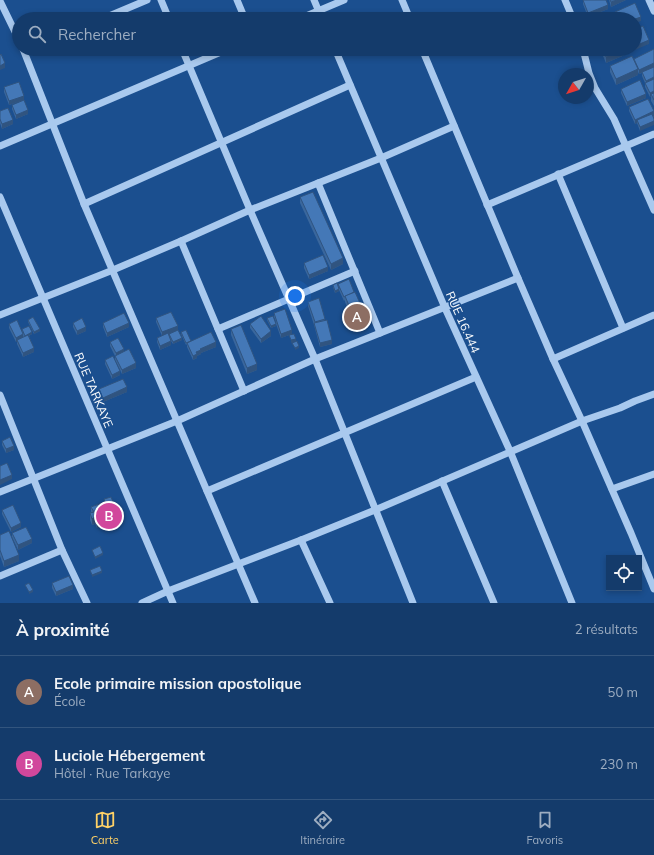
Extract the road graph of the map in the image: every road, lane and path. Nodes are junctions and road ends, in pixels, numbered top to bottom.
1 (147, 0) edge
2 (161, 0) edge
3 (237, 0) edge
4 (314, 0) edge
5 (344, 0) edge
6 (402, 0) edge
7 (565, 0) edge
8 (650, 0) edge
9 (0, 1) edge
10 (318, 11) joint
11 (654, 11) edge
12 (119, 12) edge
13 (166, 12) edge
14 (242, 12) edge
15 (407, 12) edge
16 (570, 12) edge
17 (12, 26) edge
18 (28, 56) edge
19 (185, 56) edge
20 (212, 56) edge
21 (338, 56) edge
22 (425, 56) edge
23 (585, 56) edge
24 (189, 66) junction
25 (350, 85) junction
26 (52, 123) junction
27 (454, 126) junction
28 (654, 134) edge
29 (222, 142) junction
30 (0, 146) edge
31 (626, 146) junction
32 (381, 158) junction
33 (558, 174) junction
34 (318, 183) junction
35 (0, 197) edge
36 (84, 204) junction
37 (487, 205) junction
38 (250, 210) junction
39 (654, 210) edge
40 (181, 241) junction
41 (113, 270) junction
42 (355, 271) junction
43 (518, 278) junction
44 (42, 298) junction
45 (289, 299) junction
46 (445, 308) junction
47 (0, 315) edge
48 (654, 315) edge
49 (623, 328) junction
50 (218, 329) junction
51 (380, 333) junction
52 (315, 359) junction
53 (553, 359) junction
54 (476, 377) junction
55 (244, 391) junction
56 (654, 394) edge
57 (0, 395) edge
58 (177, 421) junction
59 (582, 421) junction
60 (344, 433) junction
61 (107, 449) junction
62 (510, 451) junction
63 (654, 474) edge
64 (34, 479) junction
65 (442, 481) junction
66 (612, 489) junction
67 (207, 491) junction
68 (0, 492) edge
69 (375, 510) junction
70 (301, 540) junction
71 (62, 550) junction
72 (239, 564) junction
73 (0, 576) edge
74 (654, 589) edge
75 (168, 591) junction
76 (87, 603) edge
77 (142, 603) edge
78 (173, 603) edge
79 (256, 603) edge
80 (330, 603) edge
81 (413, 603) edge
82 (494, 603) edge
83 (572, 603) edge

1 - 12 street
2 - 13 street
3 - 14 street
4 - 10 street
5 - 10 street
6 - 15 street
7 - 16 street
8 - 11 street
9 - 17 street
18 - 26 street
19 - 24 street
20 - 24 street
21 - 25 street, RUE 16.444
22 - 27 street
23 - 31 street
24 - 26 street
24 - 29 street
25 - 29 street
25 - 32 street, RUE 16.444
26 - 30 street
26 - 36 street
27 - 32 street
27 - 37 street
28 - 31 street
29 - 36 street
29 - 38 street
31 - 33 street
31 - 39 street
32 - 34 street
32 - 46 street, RUE 16.444
33 - 37 street
33 - 49 street
34 - 38 street
34 - 42 street
35 - 44 street, RUE TARKAYE
36 - 41 street
37 - 43 street
38 - 40 street
38 - 45 street
40 - 41 street
40 - 50 street
41 - 44 street
41 - 58 street
42 - 45 street
42 - 51 street
43 - 46 street
43 - 53 street
44 - 47 street
44 - 61 street, RUE TARKAYE
45 - 50 street
45 - 52 street
46 - 51 street
46 - 54 street, RUE 16.444
48 - 49 street
49 - 53 street
50 - 55 street
51 - 52 street
52 - 55 street
52 - 60 street
53 - 59 street
54 - 60 street
54 - 62 street, RUE 16.444
55 - 58 street
56 - 59 street
57 - 64 street
58 - 61 street
58 - 67 street
59 - 62 street
59 - 66 street
60 - 67 street
60 - 69 street
61 - 64 street
61 - 75 street, RUE TARKAYE
62 - 65 street
62 - 83 street, RUE 16.444
63 - 66 street
64 - 68 street
64 - 71 street
65 - 69 street
65 - 82 street
66 - 74 street
67 - 72 street
69 - 70 street
69 - 81 street
70 - 72 street
70 - 80 street
71 - 73 street
71 - 76 street
72 - 75 street
72 - 79 street
75 - 77 street
75 - 78 street, RUE TARKAYE

